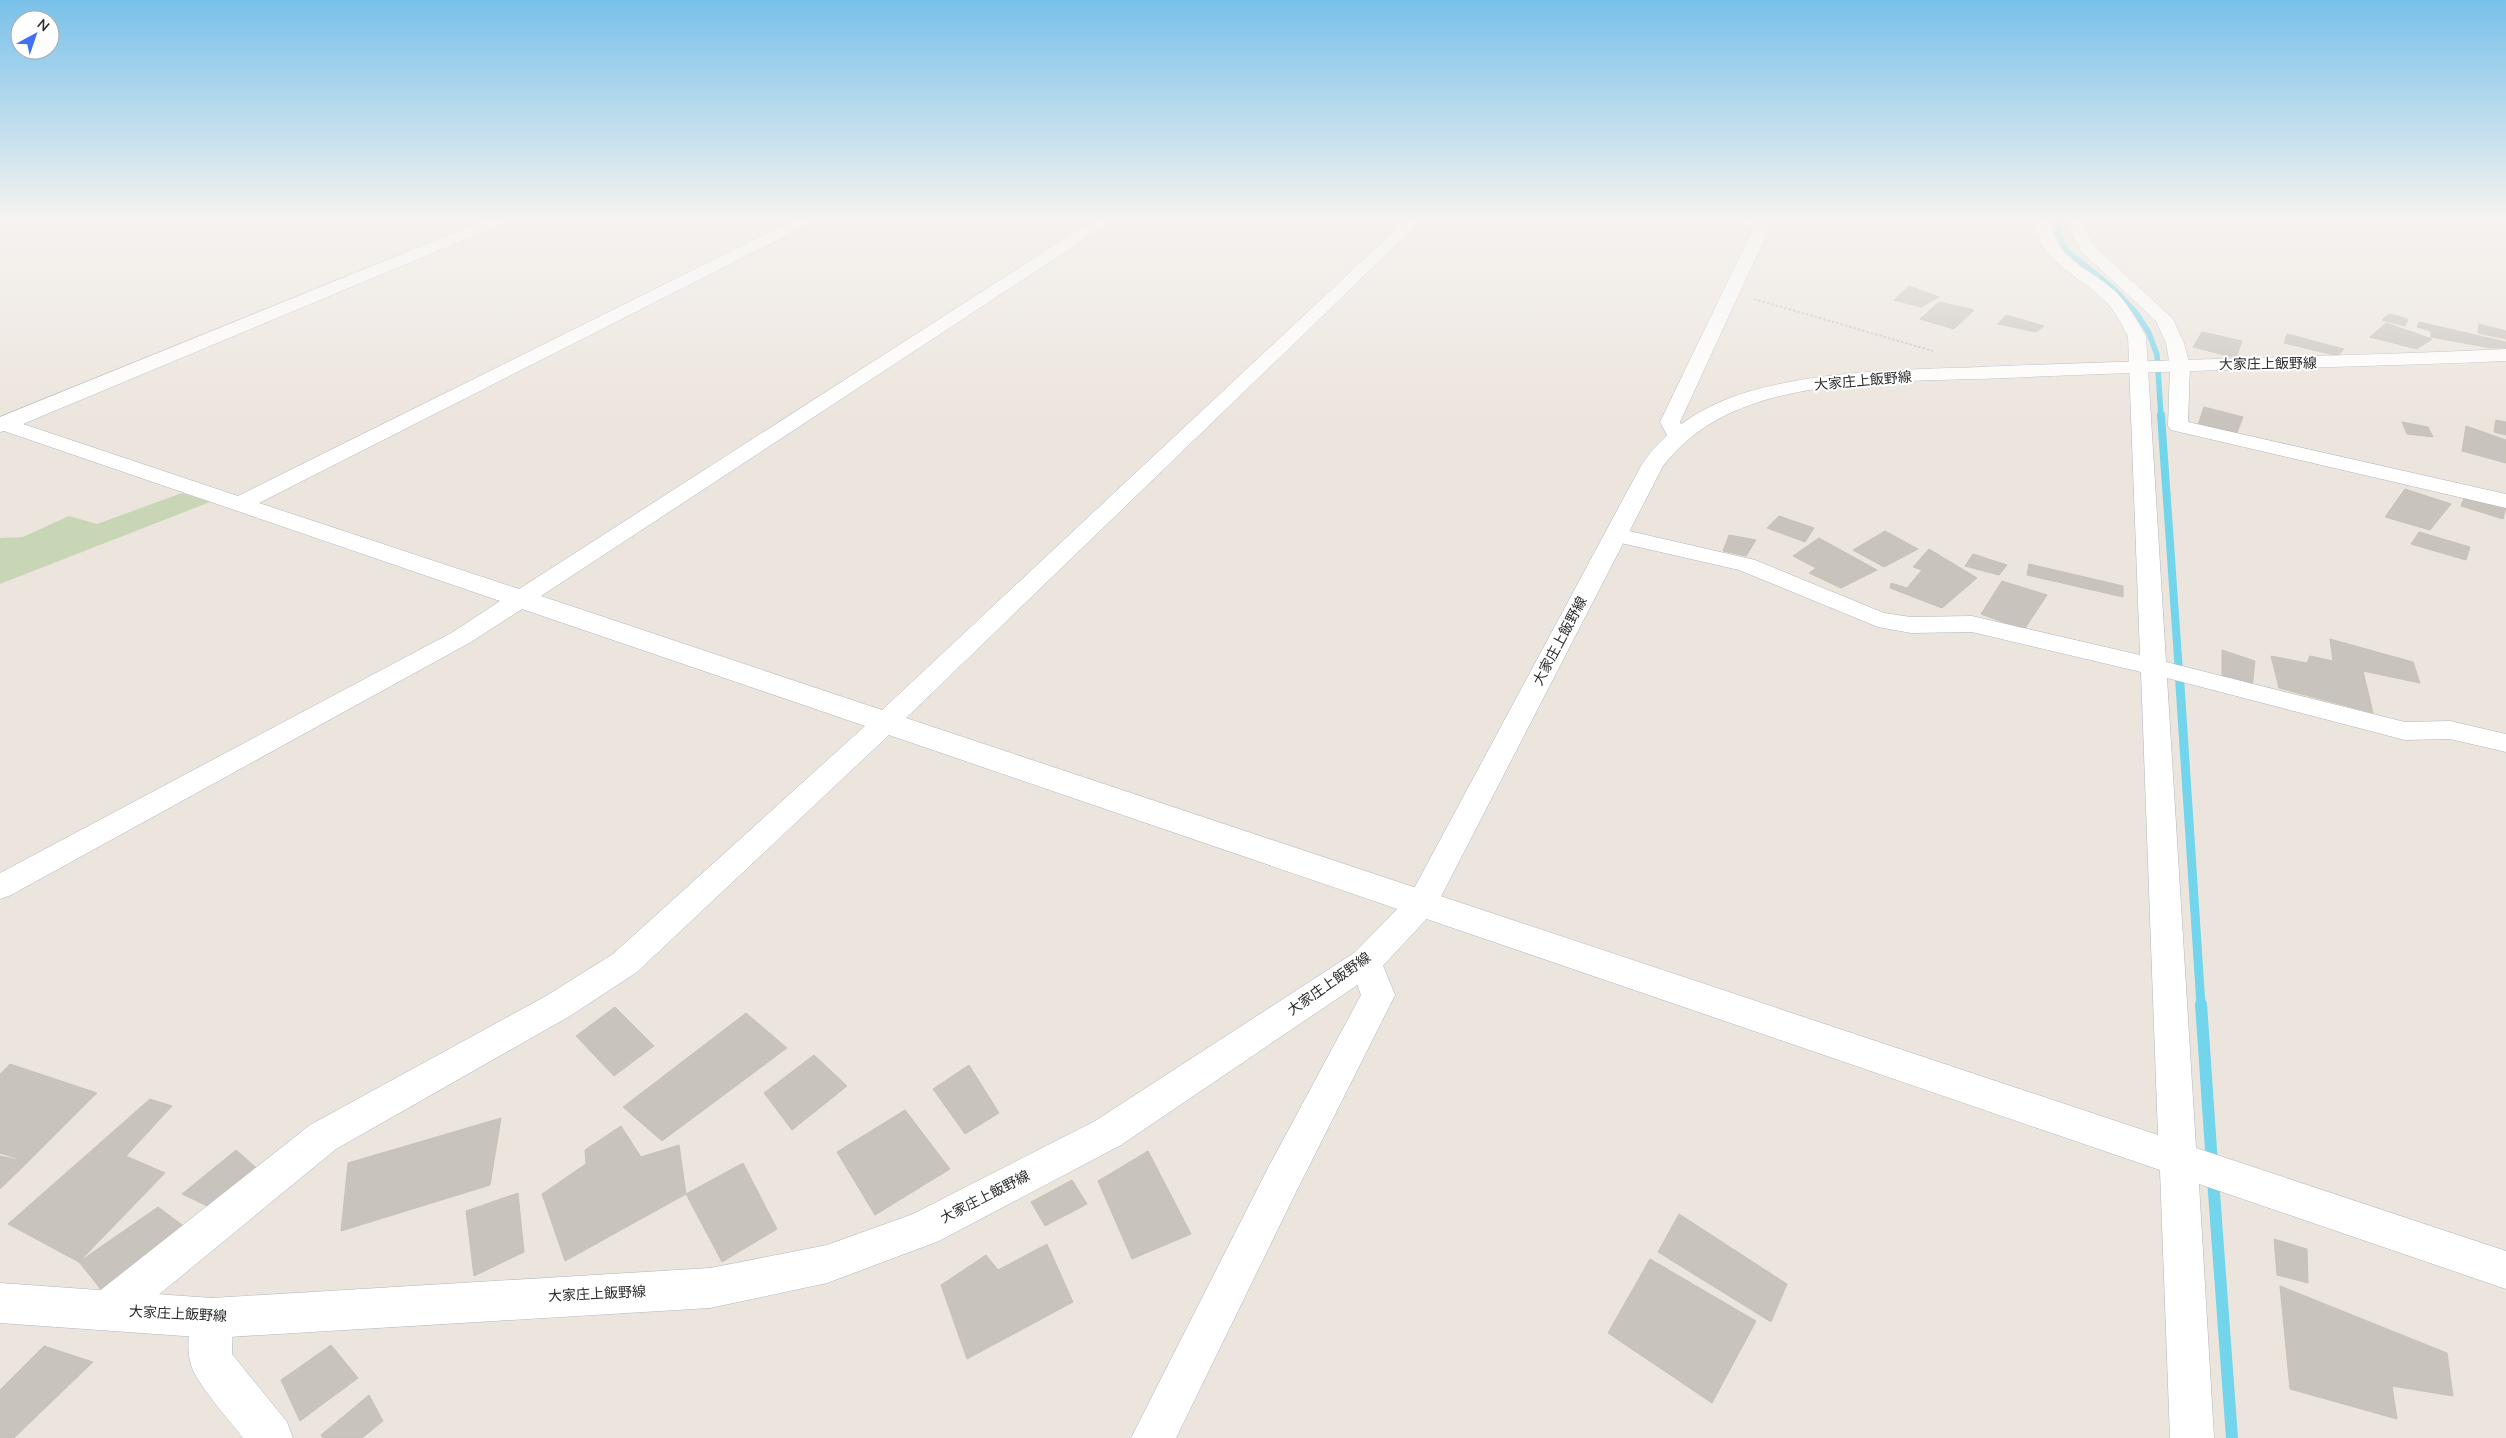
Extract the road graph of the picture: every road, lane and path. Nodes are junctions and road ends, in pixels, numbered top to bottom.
1 (338, 286) edge
2 (674, 286) edge
3 (1002, 286) edge
4 (1345, 286) edge
5 (1735, 286) edge
6 (2097, 286) edge
7 (2128, 286) edge
8 (1732, 292) junction
9 (1937, 353) dead end
10 (2506, 355) edge
11 (2160, 366) junction
12 (2140, 418) junction
13 (1, 425) edge
14 (2178, 426) junction
15 (1677, 437) junction
16 (2506, 501) edge
17 (239, 504) junction
18 (1616, 535) junction
19 (521, 598) junction
20 (2155, 667) junction
21 (886, 722) junction
22 (2506, 743) edge
23 (0, 887) edge
24 (1422, 904) junction
25 (1366, 962) junction
26 (2179, 1159) junction
27 (2506, 1270) edge
28 (0, 1303) edge
29 (108, 1310) junction
30 (212, 1318) junction
31 (271, 1438) edge
32 (1153, 1438) edge
33 (2192, 1438) edge

1 - 13 street
2 - 17 street
3 - 19 street
4 - 21 street
5 - 8 street
6 - 11 street
7 - 11 street
8 - 9 path
8 - 15 street
10 - 11 street, 大家庄上飯野線
11 - 12 street
11 - 14 street
11 - 15 street, 大家庄上飯野線
12 - 14 street
12 - 20 street
13 - 17 street
14 - 16 street
15 - 18 street, 大家庄上飯野線
17 - 19 street
18 - 20 street
18 - 24 street, 大家庄上飯野線
19 - 21 street
19 - 23 street
20 - 22 street
20 - 26 street
21 - 24 street
21 - 29 street
24 - 25 street, 大家庄上飯野線
24 - 26 street
25 - 30 street, 大家庄上飯野線
25 - 32 street
26 - 27 street
26 - 33 street
28 - 29 street, 大家庄上飯野線
29 - 30 street, 大家庄上飯野線
30 - 31 street

